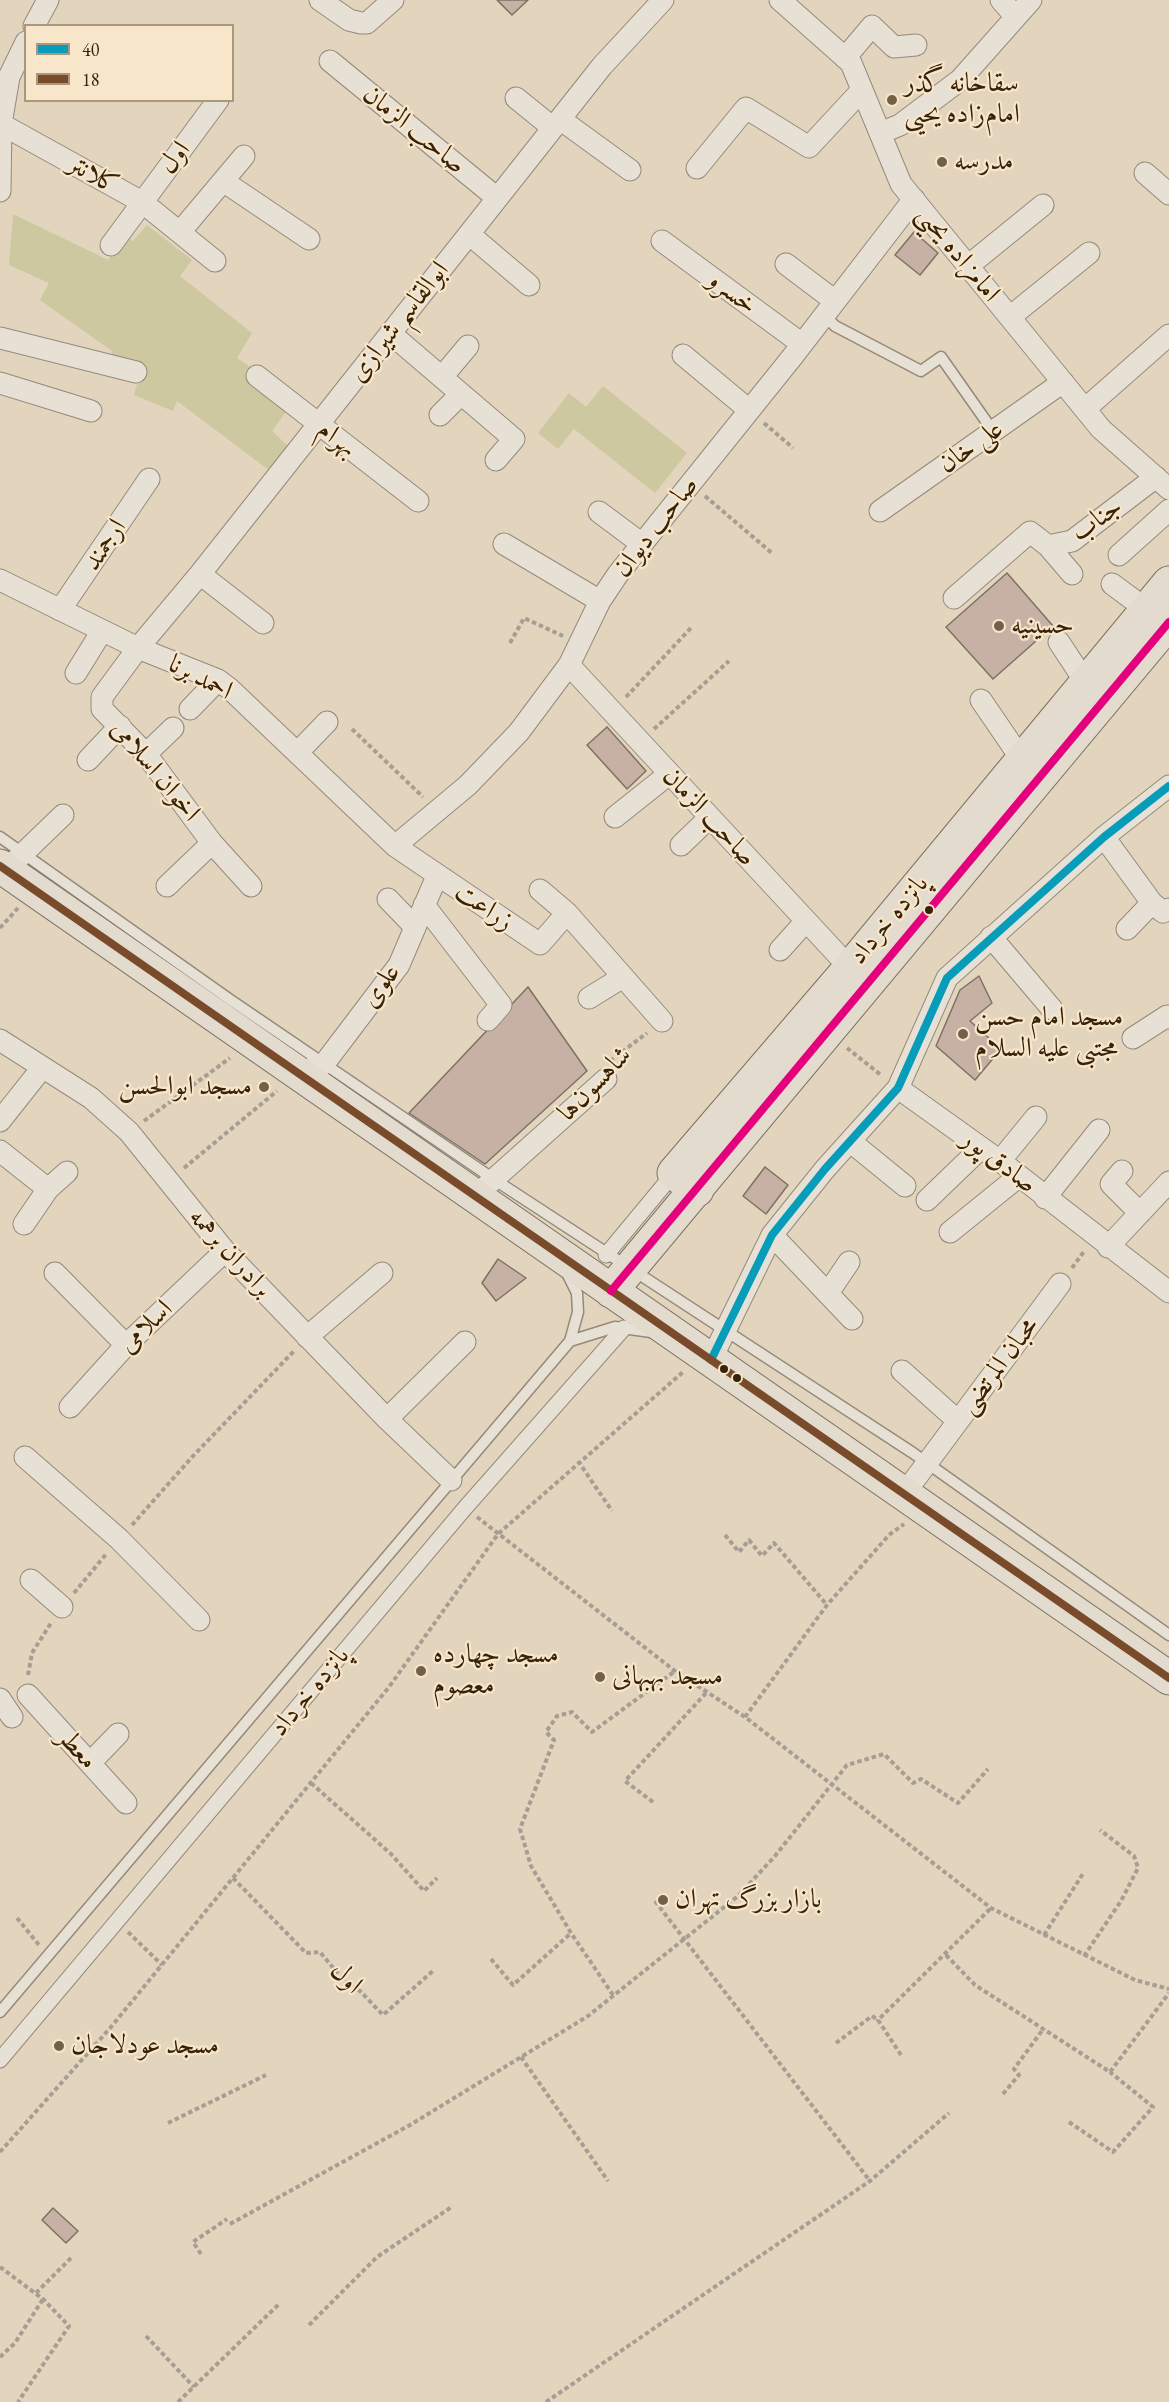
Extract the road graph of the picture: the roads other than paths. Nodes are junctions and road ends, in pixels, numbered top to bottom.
1 (48, 0) edge
2 (320, 0) edge
3 (393, 0) edge
4 (663, 0) edge
5 (1031, 0) edge
6 (793, 4) edge
7 (1008, 8) edge
8 (35, 24) edge
9 (24, 45) edge
10 (916, 45) dead end
11 (845, 58) junction
12 (330, 61) dead end
13 (5, 74) edge
14 (862, 90) junction
15 (516, 98) dead end
16 (217, 102) edge
17 (1, 124) edge
18 (556, 124) junction
19 (880, 133) junction
20 (244, 156) dead end
21 (0, 163) edge
22 (697, 168) dead end
23 (630, 170) dead end
24 (1146, 173) dead end
25 (223, 181) junction
26 (0, 190) edge
27 (1169, 194) edge
28 (497, 198) junction
29 (914, 199) junction
30 (142, 202) junction
31 (1043, 205) dead end
32 (180, 232) junction
33 (469, 234) junction
34 (309, 239) dead end
35 (662, 241) dead end
36 (111, 245) dead end
37 (1089, 253) dead end
38 (215, 261) dead end
39 (786, 264) dead end
40 (968, 266) junction
41 (529, 285) dead end
42 (829, 308) junction
43 (1010, 317) junction
44 (390, 333) junction
45 (1169, 335) edge
46 (0, 338) edge
47 (802, 345) junction
48 (468, 346) dead end
49 (683, 355) dead end
50 (136, 372) dead end
51 (257, 376) dead end
52 (442, 377) junction
53 (1063, 382) junction
54 (0, 383) edge
55 (461, 394) junction
56 (1085, 409) junction
57 (749, 410) junction
58 (91, 411) dead end
59 (440, 415) dead end
60 (318, 424) junction
61 (993, 431) junction
62 (496, 460) dead end
63 (149, 479) dead end
64 (1162, 483) edge
65 (418, 501) dead end
66 (1169, 510) edge
67 (880, 511) dead end
68 (599, 512) dead end
69 (504, 544) dead end
70 (642, 544) junction
71 (1048, 546) junction
72 (1119, 555) dead end
73 (201, 574) junction
74 (1072, 574) dead end
75 (0, 580) edge
76 (1112, 584) dead end
77 (1169, 584) edge
78 (954, 598) dead end
79 (600, 601) junction
80 (60, 610) junction
81 (1158, 616) edge
82 (263, 623) dead end
83 (102, 631) junction
84 (1059, 642) dead end
85 (138, 648) junction
86 (569, 665) junction
87 (76, 673) dead end
88 (218, 680) junction
89 (1086, 683) junction
90 (981, 700) dead end
91 (190, 710) dead end
92 (327, 722) dead end
93 (120, 726) junction
94 (173, 728) dead end
95 (298, 752) junction
96 (146, 754) junction
97 (88, 760) dead end
98 (1022, 760) junction
99 (669, 774) junction
100 (1169, 786) edge
101 (998, 807) junction
102 (63, 814) dead end
103 (615, 817) dead end
104 (710, 818) junction
105 (0, 837) edge
106 (1104, 837) junction
107 (213, 843) junction
108 (681, 845) dead end
109 (395, 846) junction
110 (10, 863) edge
111 (436, 876) junction
112 (167, 886) dead end
113 (250, 886) dead end
114 (540, 890) dead end
115 (388, 898) dead end
116 (424, 905) junction
117 (1160, 906) edge
118 (567, 913) junction
119 (806, 921) junction
120 (415, 927) junction
121 (1127, 929) dead end
122 (992, 937) junction
123 (780, 950) dead end
124 (850, 968) junction
125 (623, 977) junction
126 (589, 998) dead end
127 (1052, 1009) dead end
128 (1169, 1018) edge
129 (488, 1020) dead end
130 (662, 1021) road end
131 (1133, 1038) dead end
132 (0, 1040) edge
133 (42, 1068) junction
134 (311, 1069) junction
135 (606, 1079) road end
136 (898, 1088) junction
137 (1036, 1117) dead end
138 (0, 1121) edge
139 (1099, 1130) dead end
140 (851, 1142) junction
141 (981, 1148) junction
142 (0, 1150) edge
143 (1000, 1161) junction
144 (1122, 1171) dead end
145 (67, 1172) dead end
146 (1018, 1177) junction
147 (686, 1181) junction
148 (1169, 1182) edge
149 (905, 1186) dead end
150 (485, 1188) junction
151 (48, 1189) junction
152 (1045, 1198) junction
153 (927, 1200) dead end
154 (1140, 1213) junction
155 (24, 1224) dead end
156 (950, 1232) dead end
157 (772, 1235) junction
158 (1101, 1242) junction
159 (225, 1251) junction
160 (555, 1252) junction
161 (849, 1262) dead end
162 (615, 1271) junction
163 (55, 1273) dead end
164 (381, 1273) dead end
165 (1060, 1284) road end
166 (1169, 1292) edge
167 (828, 1293) junction
168 (852, 1319) dead end
169 (624, 1328) junction
170 (725, 1331) junction
171 (307, 1337) junction
172 (570, 1341) junction
173 (465, 1342) dead end
174 (126, 1345) junction
175 (697, 1350) junction
176 (902, 1371) dead end
177 (70, 1407) dead end
178 (387, 1419) junction
179 (958, 1421) junction
180 (26, 1457) dead end
181 (927, 1463) junction
182 (451, 1480) junction
183 (914, 1501) junction
184 (31, 1580) dead end
185 (62, 1607) road end
186 (199, 1620) dead end
187 (1169, 1635) edge
188 (1168, 1676) edge
189 (28, 1695) road end
190 (118, 1734) dead end
191 (90, 1763) junction
192 (126, 1803) dead end
193 (0, 2012) edge
194 (0, 2060) edge

1 - 8 street
2 - 3 street
4 - 18 street, ابوالقاسم شیرازی
5 - 7 street
6 - 11 street, امامزاده یحیی
7 - 19 street
9 - 13 street
10 - 11 street
11 - 14 street, امامزاده یحیی
12 - 28 street, صاحب الزمان
13 - 17 street
14 - 19 street, امامزاده یحیی
14 - 22 street
15 - 18 street
16 - 30 street, اول
17 - 21 street
17 - 30 street, کلانتر
18 - 23 street
18 - 28 street, ابوالقاسم شیرازی
19 - 29 street, امامزاده یحیی
20 - 25 street
21 - 26 street
24 - 27 street
25 - 32 street
25 - 34 street
28 - 33 street, ابوالقاسم شیرازی
29 - 40 street, امامزاده یحیی
29 - 42 street, صاحب دیوان
30 - 32 street, کلانتر
30 - 36 street, اول
31 - 40 street
32 - 38 street, کلانتر
33 - 41 street
33 - 44 street, ابوالقاسم شیرازی
35 - 47 street, خسرو
37 - 43 street
39 - 42 street
40 - 43 street, امامزاده یحیی
42 - 47 street, صاحب دیوان
42 - 61 lane
43 - 53 street, امامزاده یحیی
44 - 52 street
44 - 60 street, ابوالقاسم شیرازی
45 - 56 street
46 - 50 street
47 - 57 street, صاحب دیوان
48 - 52 street
49 - 57 street
51 - 60 street, بهرام
52 - 55 street
53 - 56 street, امامزاده یحیی
53 - 61 street, علی خان
54 - 58 street
55 - 59 street
55 - 62 street
56 - 64 street, امامزاده یحیی
57 - 70 street, صاحب دیوان
60 - 65 street, بهرام
60 - 73 street, ابوالقاسم شیرازی
61 - 67 street, علی خان
63 - 80 street, ارجمند
64 - 71 street, جناب
66 - 72 street
68 - 70 street
69 - 79 street
70 - 79 street, صاحب دیوان
71 - 74 street
71 - 78 street, جناب
73 - 82 street
73 - 85 street, ابوالقاسم شیرازی
75 - 80 street, احمد برنا
76 - 81 street
77 - 81 main road, پانزده خرداد
79 - 86 street, صاحب دیوان
80 - 83 street, احمد برنا
81 - 89 main road, پانزده خرداد
81 - 101 main road, پانزده خرداد
83 - 85 street, احمد برنا
83 - 87 street
84 - 89 street
85 - 88 street, احمد برنا
85 - 93 street, اخوان اسلامی
86 - 99 street, صاحب الزمان
86 - 109 street, صاحب دیوان
88 - 91 street
88 - 95 street, احمد برنا
89 - 98 main road, پانزده خرداد
90 - 98 street
92 - 95 street
93 - 96 street, اخوان اسلامی
93 - 97 street
94 - 96 street
95 - 109 street, احمد برنا
96 - 107 street, اخوان اسلامی
98 - 101 main road, پانزده خرداد
99 - 103 street
99 - 104 street, صاحب الزمان
100 - 106 street
101 - 124 main road, پانزده خرداد
101 - 147 main road, پانزده خرداد
102 - 110 street
104 - 108 street
104 - 119 street, صاحب الزمان
105 - 110 lane
106 - 117 street
106 - 122 street
107 - 112 street, اخوان اسلامی
107 - 113 street
109 - 111 street, زراعت
110 - 134 lane
110 - 134 main road
111 - 116 street, علوی
111 - 118 street, زراعت
114 - 118 street
115 - 120 street
116 - 120 street, علوی
116 - 129 street
117 - 121 street
118 - 125 street
119 - 123 street
119 - 124 street, صاحب الزمان
120 - 134 street, علوی
122 - 127 street
122 - 136 street
124 - 147 main road, پانزده خرداد
125 - 126 street
125 - 130 street
128 - 131 street
132 - 133 street, برادران برهمه
133 - 138 street
133 - 159 street, برادران برهمه
134 - 150 main road
135 - 150 street, شاهسون‌ها
136 - 140 street
136 - 141 street, صادق پور
137 - 143 street
139 - 152 street
140 - 149 street
140 - 157 street
141 - 143 street, صادق پور
141 - 153 street
142 - 151 street
143 - 146 street, صادق پور
144 - 154 street
145 - 151 street
146 - 152 street, صادق پور
146 - 156 street
147 - 162 main road, پانزده خرداد
148 - 154 street
150 - 160 main road
150 - 162 lane
151 - 155 street
152 - 158 street, صادق پور
154 - 158 street
157 - 167 street
157 - 170 street
158 - 166 street, صادق پور
159 - 171 street, برادران برهمه
159 - 174 street, اسلامی
160 - 162 main road
160 - 172 lane
161 - 167 street
162 - 170 lane
162 - 175 main road
163 - 174 street
164 - 171 street
165 - 179 street, محبان المرتضی
167 - 168 street
169 - 172 lane
169 - 175 lane
169 - 194 street, پانزده خرداد
170 - 175 street
170 - 181 lane
171 - 178 street, برادران برهمه
172 - 182 lane, پانزده خرداد
173 - 178 street
174 - 177 street, اسلامی
175 - 183 main road
176 - 179 street
178 - 182 street, برادران برهمه
179 - 181 street, محبان المرتضی
180 - 186 street
181 - 183 street, محبان المرتضی
181 - 187 lane
182 - 193 lane, پانزده خرداد
183 - 188 main road
184 - 185 street
189 - 191 street, معطر
190 - 191 street
191 - 192 street, معطر

